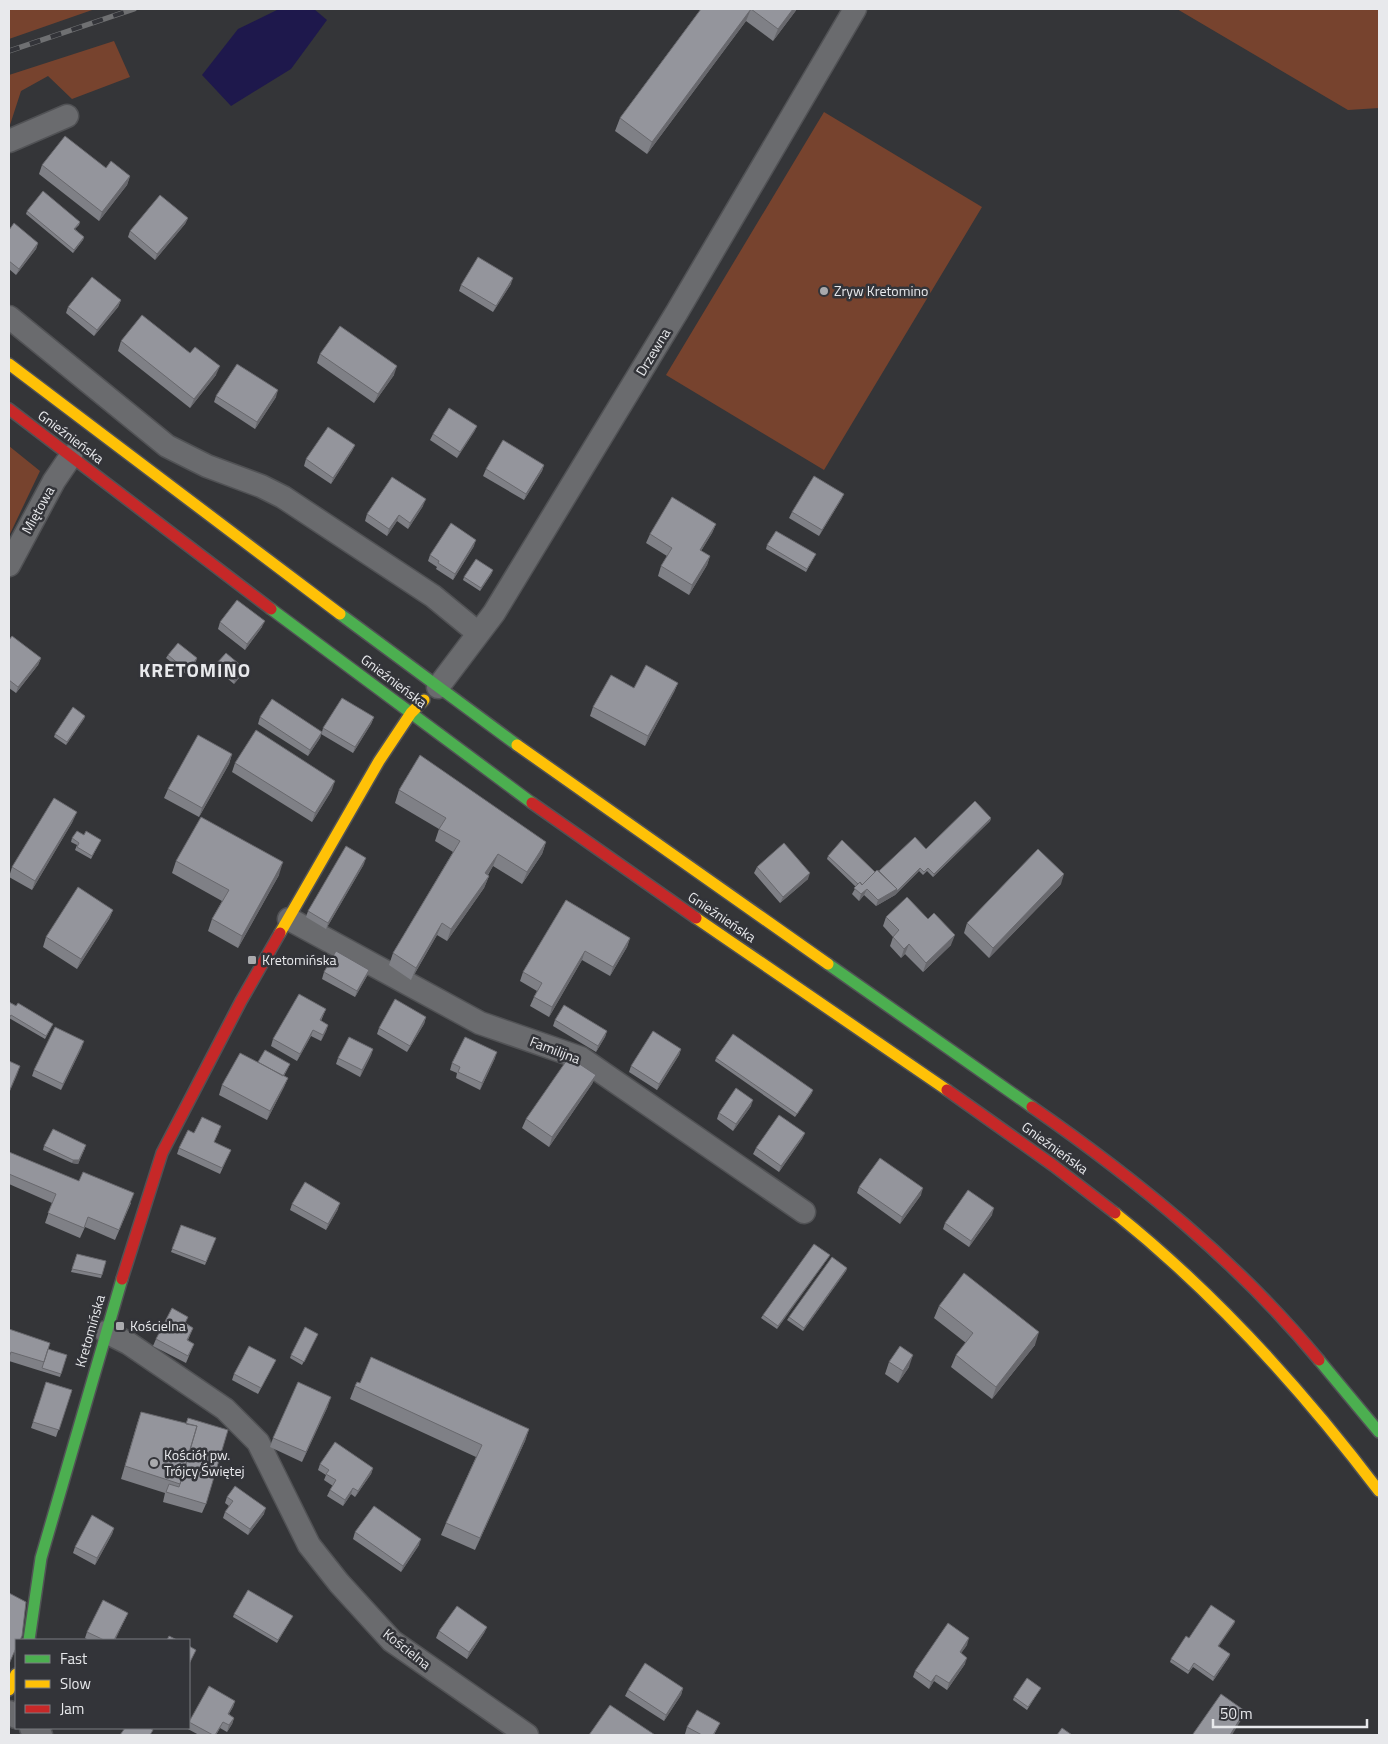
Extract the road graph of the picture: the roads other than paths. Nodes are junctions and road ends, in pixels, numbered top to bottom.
1 (855, 9) edge
2 (67, 116) dead end
3 (9, 141) edge
4 (9, 317) edge
5 (9, 364) edge
6 (9, 409) edge
7 (71, 456) junction
8 (9, 565) edge
9 (478, 633) junction
10 (438, 688) junction
11 (411, 713) junction
12 (288, 919) junction
13 (804, 1212) dead end
14 (106, 1332) junction
15 (1379, 1432) edge
16 (1379, 1491) edge
17 (29, 1639) edge
18 (15, 1676) edge
19 (9, 1690) edge
20 (527, 1735) edge

1 - 9 street, Drzewna
2 - 3 street
4 - 9 street
5 - 10 main road, Gnieźnieńska
6 - 7 main road, Gnieźnieńska
7 - 8 street, Miętowa
7 - 11 main road, Gnieźnieńska
9 - 10 street, Drzewna
10 - 11 main road, Kretomińska
10 - 15 main road, Gnieźnieńska
11 - 12 main road, Kretomińska
11 - 16 main road, Gnieźnieńska
12 - 13 street, Familijna
12 - 14 main road, Kretomińska
14 - 17 main road, Kretomińska
14 - 20 street, Kościelna
18 - 19 main road

